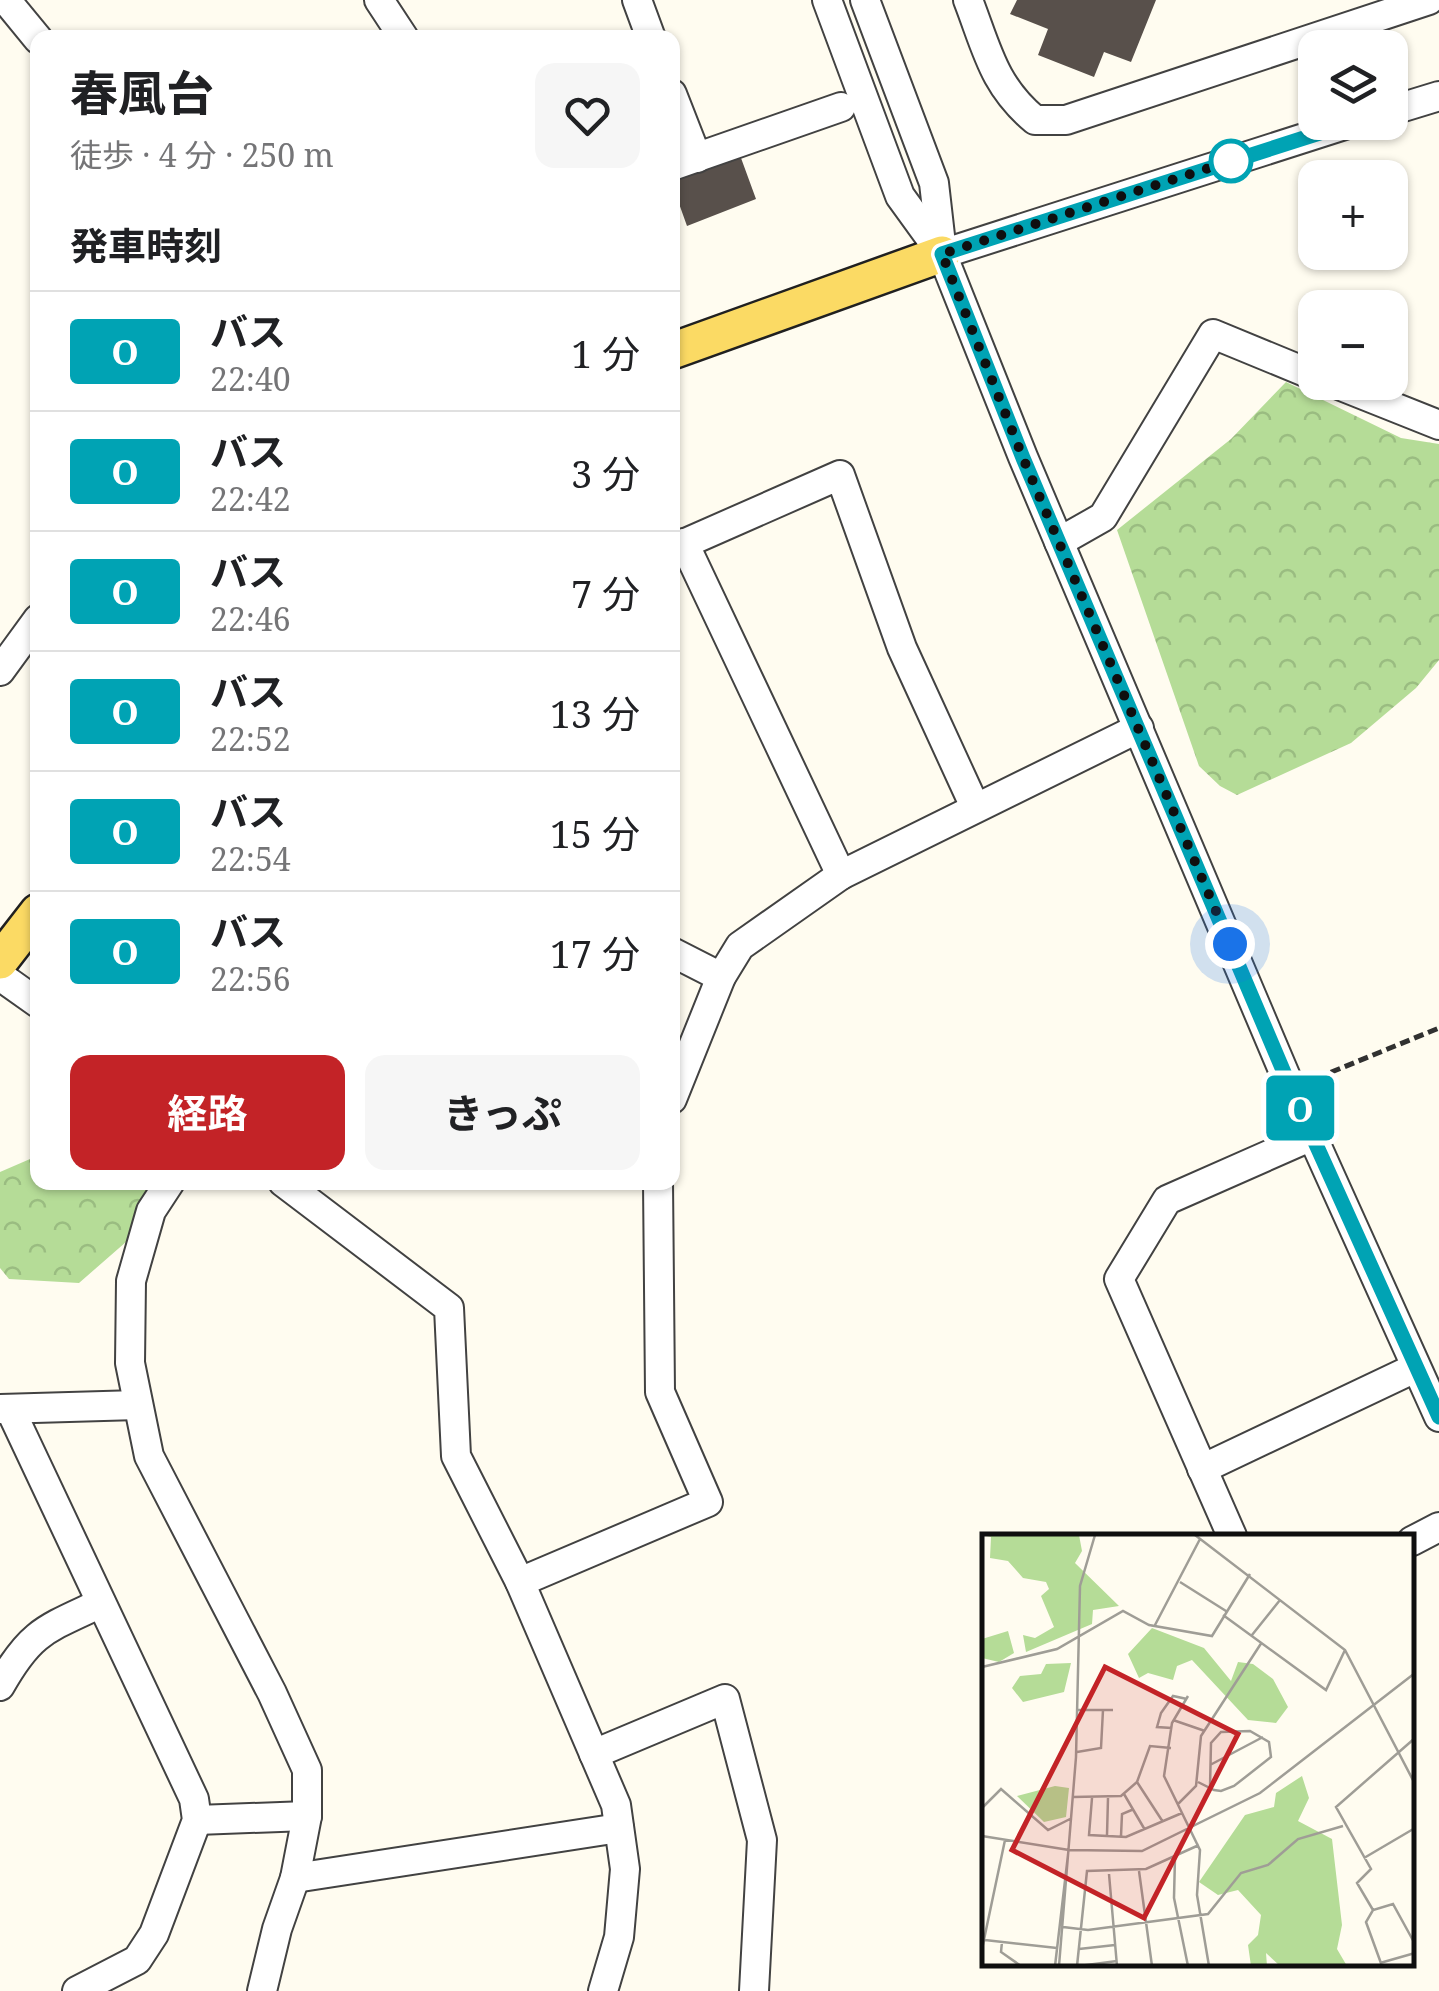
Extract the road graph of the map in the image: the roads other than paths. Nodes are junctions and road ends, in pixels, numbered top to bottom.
1 (6, 0) edge
2 (379, 0) edge
3 (637, 0) edge
4 (827, 0) edge
5 (865, 0) edge
6 (968, 0) edge
7 (1429, 0) edge
8 (31, 30) edge
9 (399, 30) edge
10 (648, 30) edge
11 (1439, 96) edge
12 (1408, 105) edge
13 (841, 107) dead end
14 (1298, 140) edge
15 (684, 162) edge
16 (942, 254) junction
17 (680, 348) edge
18 (1298, 369) edge
19 (1376, 400) edge
20 (1439, 425) edge
21 (1059, 542) junction
22 (680, 545) edge
23 (680, 550) edge
24 (30, 628) edge
25 (1, 666) edge
26 (1139, 728) junction
27 (975, 808) junction
28 (841, 875) junction
29 (30, 923) edge
30 (680, 956) edge
31 (0, 962) edge
32 (0, 976) edge
33 (722, 977) junction
34 (30, 997) edge
35 (680, 1080) edge
36 (1312, 1136) junction
37 (165, 1190) edge
38 (294, 1190) edge
39 (658, 1190) edge
40 (1415, 1368) junction
41 (138, 1404) junction
42 (5, 1409) edge
43 (1439, 1417) edge
44 (1202, 1469) junction
45 (1439, 1527) edge
46 (1231, 1534) edge
47 (1414, 1540) edge
48 (520, 1582) junction
49 (101, 1604) junction
50 (0, 1686) edge
51 (594, 1754) junction
52 (307, 1816) junction
53 (197, 1820) junction
54 (618, 1828) junction
55 (296, 1878) junction
56 (78, 1991) edge
57 (262, 1991) edge
58 (603, 1991) edge
59 (754, 1991) edge

1 - 8 street
2 - 9 street
3 - 10 street
4 - 16 street
5 - 16 street
6 - 7 street
11 - 12 street
13 - 15 street
14 - 16 street
16 - 17 main road
16 - 21 street
18 - 21 street
19 - 20 street
21 - 26 street
22 - 27 street
23 - 28 street
24 - 25 street
26 - 27 street
26 - 36 street
27 - 28 street
28 - 33 street
29 - 31 main road
30 - 33 street
32 - 34 street
33 - 35 street
36 - 40 street
36 - 44 street
37 - 41 street
38 - 48 street
39 - 48 street
40 - 43 street
40 - 44 street
41 - 42 street
41 - 52 street
42 - 49 street
44 - 46 street
45 - 47 street
48 - 51 street
49 - 50 street
49 - 53 street
51 - 54 street
51 - 59 street
52 - 53 street
52 - 55 street
53 - 56 street
54 - 55 street
54 - 58 street
55 - 57 street

